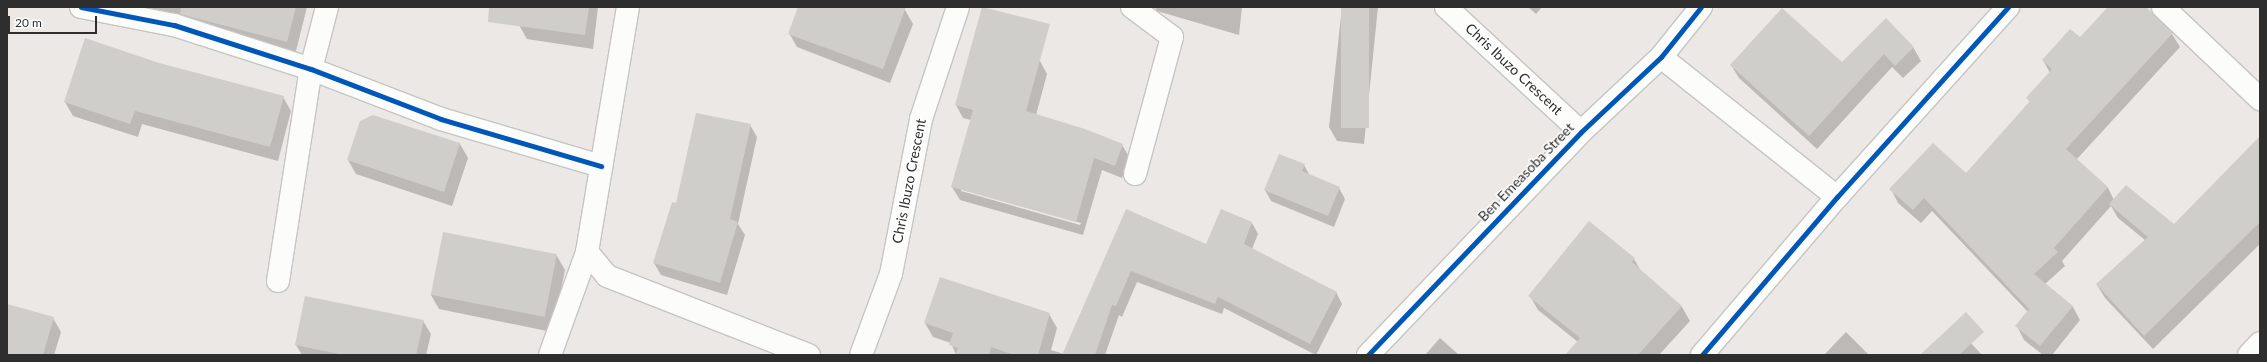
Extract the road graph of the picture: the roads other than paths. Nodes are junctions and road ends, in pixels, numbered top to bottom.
1 (81, 7) edge
2 (327, 7) edge
3 (628, 7) edge
4 (958, 7) edge
5 (1132, 7) edge
6 (1446, 7) edge
7 (1701, 7) edge
8 (2008, 7) edge
9 (2163, 7) edge
10 (1661, 57) junction
11 (312, 69) junction
12 (2260, 99) edge
13 (1581, 132) junction
14 (601, 166) junction
15 (1135, 174) dead end
16 (1837, 197) junction
17 (587, 252) junction
18 (278, 281) dead end
19 (2260, 343) edge
20 (550, 355) edge
21 (808, 355) edge
22 (861, 355) edge
23 (1368, 355) edge
24 (1702, 355) edge
25 (2249, 355) edge

1 - 11 street
2 - 11 street
3 - 14 street
4 - 22 street, Chris Ibuzo Crescent
5 - 15 street
6 - 13 street, Chris Ibuzo Crescent
7 - 10 street, Ben Emeasoba Street
8 - 16 street
9 - 12 street
10 - 13 street, Ben Emeasoba Street
10 - 16 street
11 - 14 street
11 - 18 street
13 - 23 street, Ben Emeasoba Street
14 - 17 street
16 - 24 street
17 - 20 street
17 - 21 street
19 - 25 street

